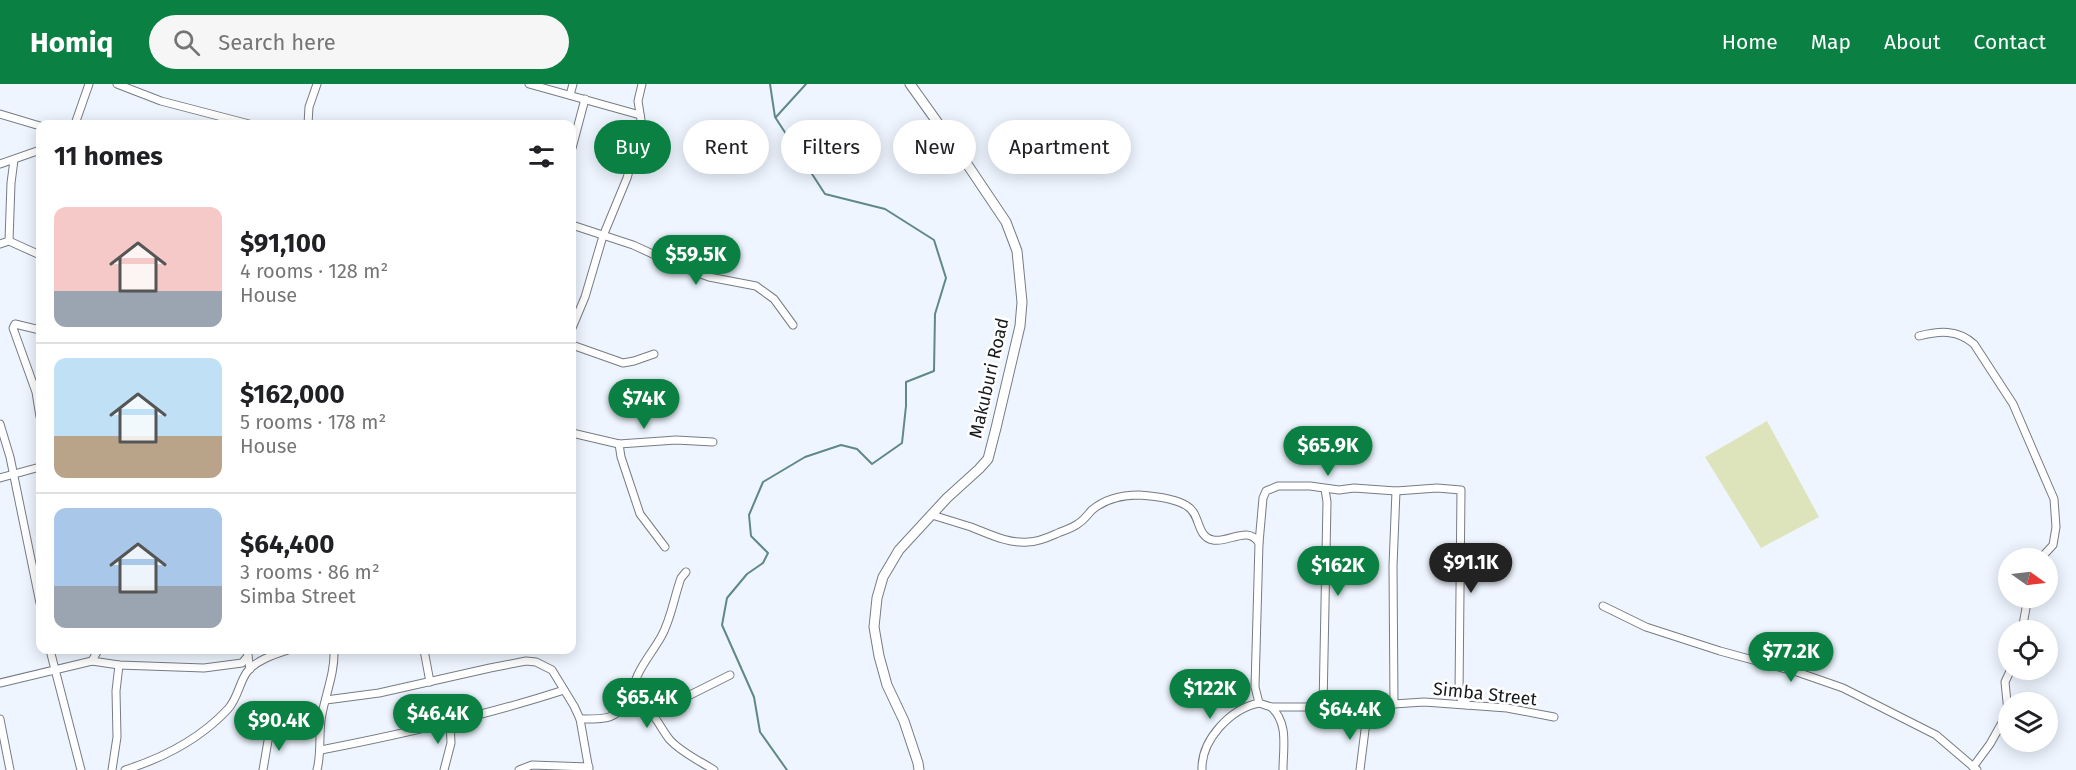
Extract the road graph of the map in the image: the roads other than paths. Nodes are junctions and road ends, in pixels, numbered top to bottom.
1 (89, 84) edge
2 (117, 84) edge
3 (317, 84) edge
4 (529, 84) edge
5 (573, 84) edge
6 (642, 84) edge
7 (910, 84) edge
8 (570, 95) junction
9 (585, 99) junction
10 (0, 114) edge
11 (640, 115) junction
12 (76, 120) edge
13 (234, 120) edge
14 (308, 120) edge
15 (36, 125) edge
16 (576, 133) edge
17 (36, 152) edge
18 (14, 160) junction
19 (0, 164) edge
20 (576, 226) edge
21 (603, 236) junction
22 (9, 242) junction
23 (0, 244) edge
24 (36, 253) edge
25 (576, 318) edge
26 (793, 325) dead end
27 (36, 329) edge
28 (1918, 336) dead end
29 (576, 346) edge
30 (654, 354) dead end
31 (36, 388) edge
32 (0, 424) edge
33 (576, 435) edge
34 (713, 442) dead end
35 (619, 444) junction
36 (36, 468) edge
37 (14, 474) junction
38 (0, 478) edge
39 (1325, 489) junction
40 (1396, 491) junction
41 (932, 515) junction
42 (1259, 543) junction
43 (666, 547) dead end
44 (2050, 548) edge
45 (686, 572) dead end
46 (36, 583) edge
47 (1603, 606) dead end
48 (51, 654) edge
49 (96, 654) edge
50 (247, 654) edge
51 (248, 654) edge
52 (280, 654) edge
53 (334, 654) edge
54 (425, 654) edge
55 (92, 661) junction
56 (119, 665) junction
57 (250, 669) junction
58 (55, 671) junction
59 (730, 675) dead end
60 (2006, 680) edge
61 (430, 682) junction
62 (0, 683) edge
63 (564, 690) junction
64 (326, 700) junction
65 (631, 702) junction
66 (1259, 703) junction
67 (1394, 704) junction
68 (1470, 706) junction
69 (1271, 707) junction
70 (1323, 707) junction
71 (650, 712) junction
72 (1366, 714) junction
73 (1554, 717) dead end
74 (0, 719) edge
75 (580, 719) junction
76 (450, 722) junction
77 (270, 729) dead end
78 (321, 750) junction
79 (589, 768) edge
80 (1975, 768) edge
81 (10, 770) edge
82 (81, 770) edge
83 (112, 770) edge
84 (125, 770) edge
85 (263, 770) edge
86 (317, 770) edge
87 (444, 770) edge
88 (519, 770) edge
89 (714, 770) edge
90 (919, 770) edge
91 (1202, 770) edge
92 (1282, 770) edge
93 (1360, 770) edge

1 - 12 street
2 - 13 street
3 - 14 street
4 - 8 street
5 - 8 street
6 - 11 street
7 - 41 street, Makuburi Road
8 - 9 street
9 - 11 street
9 - 16 street
10 - 15 street
11 - 21 street
17 - 18 street
18 - 19 street
18 - 22 street
20 - 21 street
21 - 25 street
21 - 26 street
22 - 23 street
22 - 24 street
27 - 31 street
28 - 44 street
29 - 30 street
32 - 37 street
33 - 35 street
34 - 35 street
35 - 43 street
36 - 37 street
37 - 38 street
37 - 46 street
39 - 40 street
39 - 42 street
39 - 70 street
40 - 67 street
40 - 68 street
41 - 42 street
41 - 90 street, Makuburi Road
42 - 66 street
45 - 65 street
47 - 80 street
48 - 58 street
49 - 55 street
50 - 56 street
51 - 57 street
52 - 57 street
53 - 64 street
54 - 61 street
55 - 56 street
55 - 58 street
56 - 83 street
57 - 84 street
58 - 62 street
58 - 82 street
59 - 71 street
60 - 80 street
61 - 63 street
61 - 64 street
63 - 75 street
63 - 76 street
64 - 78 street
65 - 71 street
65 - 75 street
66 - 69 street, Simba Street
66 - 91 street
67 - 68 street, Simba Street
67 - 72 street, Simba Street
68 - 73 street, Simba Street
69 - 70 street, Simba Street
69 - 92 street
70 - 72 street, Simba Street
71 - 89 street
72 - 93 street
74 - 81 street
75 - 79 street
76 - 78 street
76 - 87 street
77 - 85 street
78 - 86 street
79 - 88 street

